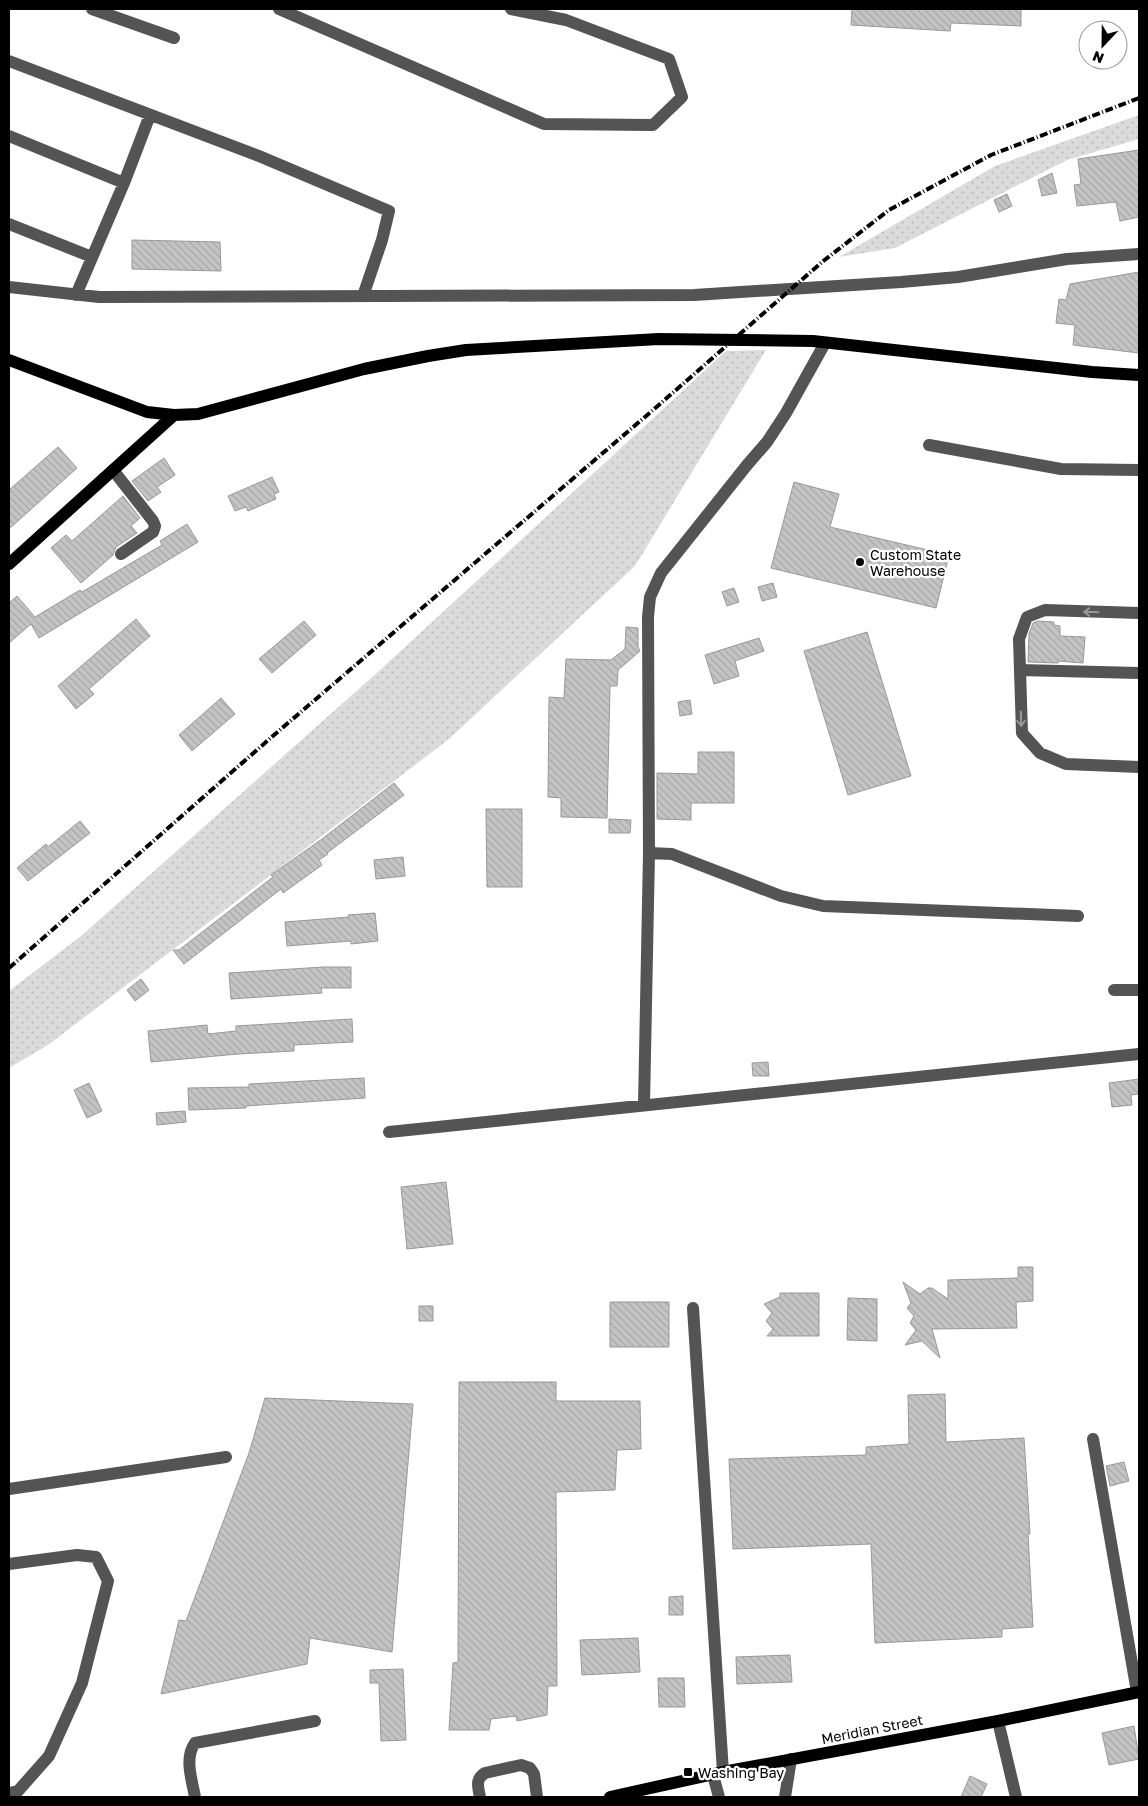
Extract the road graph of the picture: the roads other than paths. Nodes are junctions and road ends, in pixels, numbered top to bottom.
1 (92, 9) edge
2 (279, 9) edge
3 (511, 9) edge
4 (174, 38) dead end
5 (9, 61) edge
6 (150, 115) junction
7 (9, 136) edge
8 (124, 183) junction
9 (9, 224) edge
10 (1139, 254) edge
11 (92, 257) junction
12 (9, 287) edge
13 (76, 294) junction
14 (362, 296) junction
15 (826, 343) junction
16 (9, 360) edge
17 (1139, 376) edge
18 (174, 415) junction
19 (929, 445) dead end
20 (113, 470) junction
21 (1139, 470) edge
22 (121, 554) dead end
23 (9, 564) edge
24 (1139, 613) edge
25 (1020, 670) junction
26 (1139, 673) edge
27 (1139, 767) edge
28 (650, 852) junction
29 (1078, 916) dead end
30 (1114, 990) dead end
31 (1139, 990) edge
32 (1139, 1054) edge
33 (644, 1105) junction
34 (389, 1132) dead end
35 (693, 1308) dead end
36 (1092, 1439) dead end
37 (226, 1457) dead end
38 (9, 1489) edge
39 (9, 1564) edge
40 (1138, 1692) edge
41 (315, 1721) dead end
42 (998, 1721) junction
43 (791, 1759) junction
44 (718, 1773) junction
45 (9, 1793) edge
46 (195, 1797) edge
47 (480, 1797) edge
48 (537, 1797) edge
49 (610, 1797) edge
50 (719, 1797) edge
51 (785, 1797) edge
52 (1016, 1797) edge

1 - 4 lane
2 - 3 lane
5 - 6 lane
6 - 8 lane
6 - 14 lane
7 - 8 lane
8 - 11 lane
9 - 11 lane
10 - 14 lane
11 - 13 lane
12 - 13 lane
13 - 14 lane
15 - 17 main road
15 - 18 main road
15 - 28 lane
16 - 18 main road
18 - 20 main road
19 - 21 lane
20 - 22 lane
20 - 23 main road
24 -> 25 lane
25 - 26 lane
25 -> 27 lane
28 - 29 lane
28 - 33 lane
30 - 31 lane
32 - 33 lane
33 - 34 lane
35 - 44 lane
36 - 40 lane
37 - 38 lane
39 - 45 lane
40 - 42 main road, Meridian Street
41 - 46 lane
42 - 43 main road, Meridian Street
42 - 52 lane
43 - 44 main road, Meridian Street
43 - 51 lane
44 - 49 main road, Meridian Street
44 - 50 lane
47 - 48 lane

